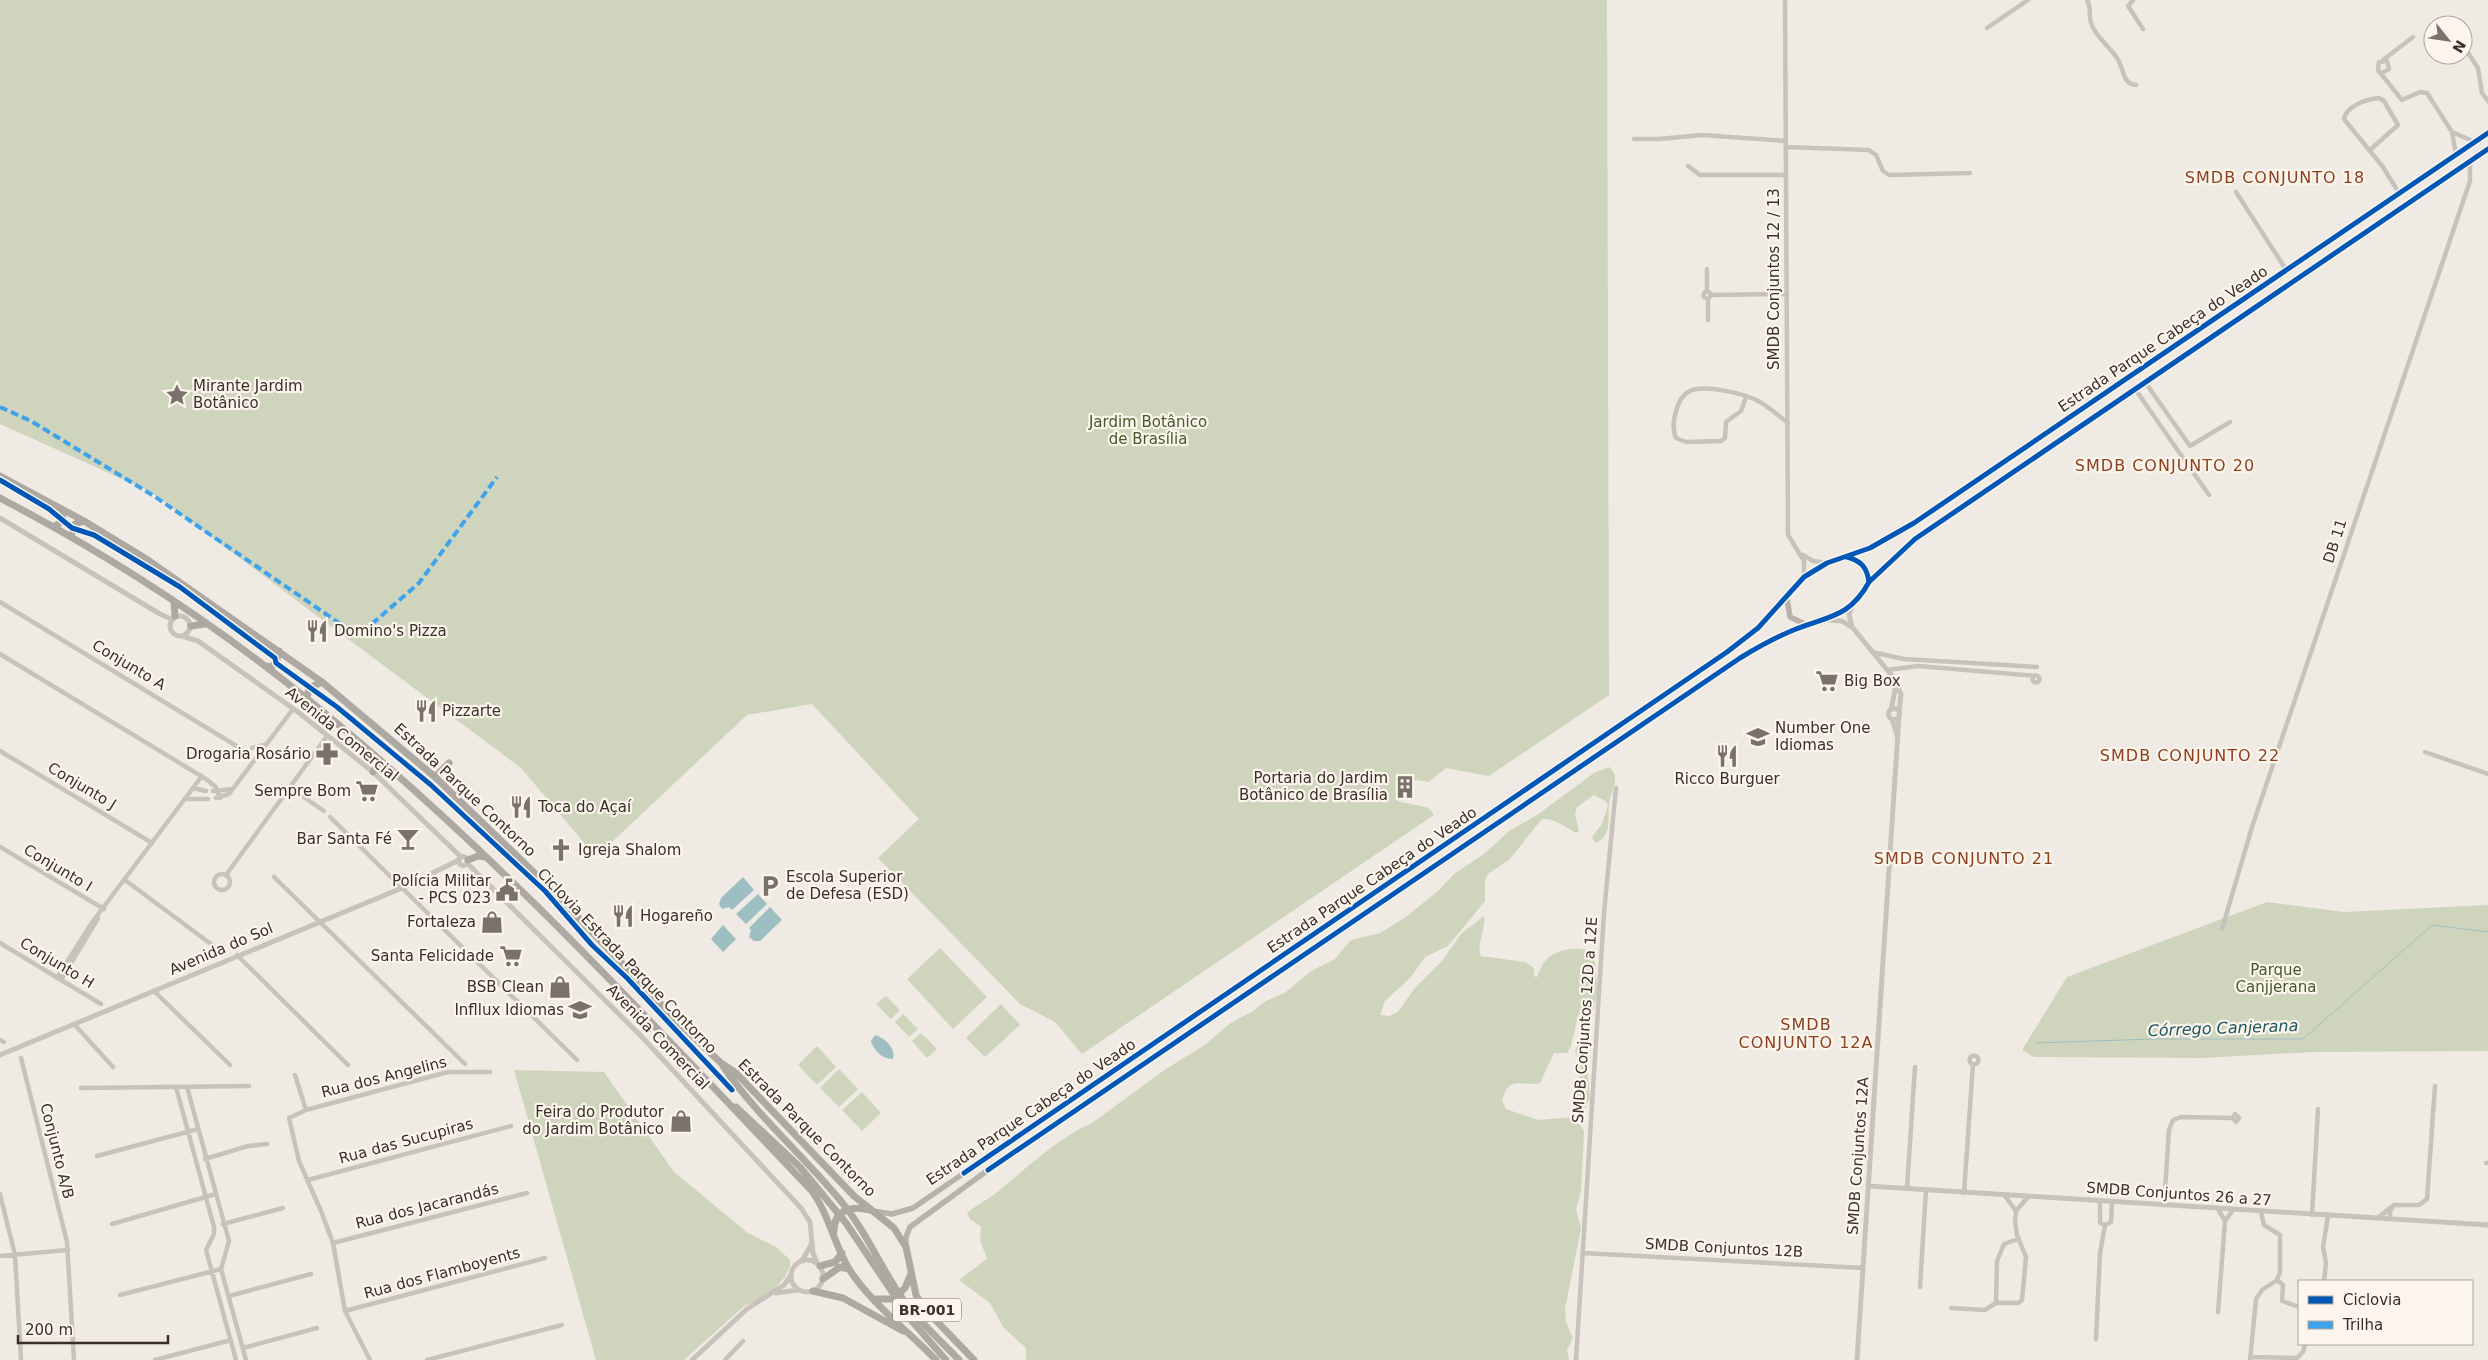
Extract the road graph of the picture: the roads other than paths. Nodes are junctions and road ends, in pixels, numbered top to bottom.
1 (1785, 0) edge
2 (2028, 0) edge
3 (2088, 0) edge
4 (2133, 0) edge
5 (1988, 28) dead end
6 (2143, 29) dead end
7 (2413, 37) dead end
8 (2382, 60) junction
9 (2473, 60) edge
10 (2382, 72) junction
11 (2136, 84) dead end
12 (2488, 101) edge
13 (2452, 132) junction
14 (2488, 133) edge
15 (1634, 139) dead end
16 (2475, 142) junction
17 (1786, 144) junction
18 (2488, 149) edge
19 (2370, 150) junction
20 (2456, 155) junction
21 (2470, 161) junction
22 (1688, 166) dead end
23 (1970, 173) dead end
24 (1786, 175) junction
25 (2236, 192) dead end
26 (2399, 193) junction
27 (2388, 201) junction
28 (2395, 212) junction
29 (1707, 269) dead end
30 (2287, 270) junction
31 (1787, 294) junction
32 (1709, 295) junction
33 (1708, 320) dead end
34 (2145, 382) junction
35 (2135, 389) junction
36 (1746, 397) junction
37 (2230, 422) dead end
38 (1788, 423) junction
39 (0, 476) edge
40 (2209, 495) dead end
41 (0, 498) edge
42 (62, 510) junction
43 (0, 518) edge
44 (84, 521) junction
45 (55, 526) junction
46 (71, 536) junction
47 (1801, 554) junction
48 (1847, 557) junction
49 (1827, 563) junction
50 (1804, 577) junction
51 (1868, 582) junction
52 (1787, 599) junction
53 (0, 602) edge
54 (174, 602) junction
55 (1852, 605) junction
56 (160, 614) junction
57 (173, 617) junction
58 (1828, 620) junction
59 (205, 624) junction
60 (169, 625) junction
61 (1807, 625) junction
62 (1853, 628) junction
63 (190, 630) junction
64 (182, 636) junction
65 (198, 640) junction
66 (279, 651) junction
67 (1872, 652) junction
68 (0, 654) edge
69 (265, 666) junction
70 (2037, 667) dead end
71 (1887, 670) junction
72 (2027, 675) junction
73 (1893, 678) junction
74 (322, 682) junction
75 (307, 698) junction
76 (293, 709) junction
77 (1891, 710) junction
78 (1899, 714) junction
79 (1892, 719) junction
80 (327, 736) junction
81 (1898, 739) junction
82 (264, 746) junction
83 (0, 751) edge
84 (250, 752) junction
85 (2425, 752) dead end
86 (450, 762) dead end
87 (381, 763) junction
88 (372, 772) junction
89 (2488, 774) edge
90 (202, 776) junction
91 (435, 777) junction
92 (193, 788) junction
93 (289, 788) junction
94 (1616, 788) dead end
95 (232, 789) junction
96 (206, 791) dead end
97 (213, 791) dead end
98 (219, 791) junction
99 (187, 799) junction
100 (208, 799) dead end
101 (324, 812) dead end
102 (330, 817) dead end
103 (152, 843) junction
104 (473, 844) junction
105 (0, 847) edge
106 (487, 857) junction
107 (463, 860) junction
108 (226, 876) dead end
109 (274, 877) dead end
110 (125, 880) junction
111 (402, 888) junction
112 (104, 909) junction
113 (320, 921) junction
114 (2222, 929) dead end
115 (0, 943) edge
116 (223, 953) dead end
117 (237, 956) junction
118 (59, 979) junction
119 (154, 991) junction
120 (101, 1004) dead end
121 (74, 1024) junction
122 (0, 1055) edge
123 (1133, 1057) junction
124 (21, 1058) dead end
125 (577, 1060) dead end
126 (721, 1063) junction
127 (466, 1064) dead end
128 (1124, 1064) junction
129 (1974, 1064) dead end
130 (230, 1065) dead end
131 (348, 1065) dead end
132 (113, 1067) dead end
133 (1140, 1067) junction
134 (1915, 1067) dead end
135 (490, 1072) dead end
136 (1130, 1073) junction
137 (295, 1075) dead end
138 (248, 1086) dead end
139 (2435, 1086) dead end
140 (176, 1087) junction
141 (187, 1087) junction
142 (81, 1088) dead end
143 (718, 1094) junction
144 (2318, 1109) dead end
145 (306, 1110) junction
146 (2232, 1118) dead end
147 (511, 1126) dead end
148 (198, 1129) junction
149 (188, 1131) junction
150 (267, 1144) dead end
151 (97, 1156) dead end
152 (205, 1159) junction
153 (308, 1180) junction
154 (1868, 1186) junction
155 (1907, 1188) junction
156 (1926, 1190) junction
157 (527, 1193) dead end
158 (1964, 1193) junction
159 (0, 1194) edge
160 (216, 1194) junction
161 (2005, 1196) junction
162 (205, 1197) junction
163 (2028, 1197) junction
164 (2100, 1202) junction
165 (2112, 1203) junction
166 (2164, 1205) junction
167 (2392, 1207) junction
168 (283, 1208) dead end
169 (2218, 1209) junction
170 (2233, 1210) junction
171 (871, 1211) junction
172 (2016, 1211) junction
173 (2261, 1212) junction
174 (2312, 1215) junction
175 (2328, 1216) junction
176 (2379, 1217) junction
177 (2390, 1218) junction
178 (2225, 1221) junction
179 (112, 1224) dead end
180 (224, 1224) junction
181 (2105, 1225) junction
182 (2488, 1225) edge
183 (834, 1237) junction
184 (2018, 1239) junction
185 (813, 1241) junction
186 (333, 1243) junction
187 (906, 1247) junction
188 (68, 1250) junction
189 (842, 1253) junction
190 (1583, 1253) junction
191 (14, 1255) junction
192 (0, 1256) edge
193 (545, 1258) dead end
194 (802, 1261) junction
195 (818, 1265) junction
196 (1863, 1268) junction
197 (221, 1269) junction
198 (849, 1269) junction
199 (212, 1271) junction
200 (311, 1274) dead end
201 (911, 1274) junction
202 (791, 1275) junction
203 (823, 1279) junction
204 (2277, 1280) junction
205 (2324, 1280) edge
206 (1920, 1287) dead end
207 (798, 1290) junction
208 (813, 1291) junction
209 (774, 1294) junction
210 (120, 1295) dead end
211 (229, 1296) junction
212 (876, 1299) junction
213 (1996, 1303) junction
214 (2298, 1307) edge
215 (1951, 1308) dead end
216 (345, 1311) junction
217 (2218, 1312) dead end
218 (235, 1319) junction
219 (226, 1321) junction
220 (562, 1325) dead end
221 (317, 1328) dead end
222 (916, 1339) junction
223 (2096, 1339) dead end
224 (231, 1340) junction
225 (743, 1341) dead end
226 (2305, 1345) edge
227 (243, 1348) junction
228 (2250, 1358) edge
229 (21, 1360) edge
230 (74, 1360) edge
231 (155, 1360) edge
232 (236, 1360) edge
233 (246, 1360) edge
234 (370, 1360) edge
235 (427, 1360) edge
236 (692, 1360) edge
237 (725, 1360) edge
238 (936, 1360) edge
239 (946, 1360) edge
240 (959, 1360) edge
241 (974, 1360) edge
242 (1576, 1360) edge
243 (1857, 1360) edge

1 - 17 street, SMDB Conjuntos 12 / 13
2 - 5 street
3 - 11 street
4 - 6 street
7 - 8 street
8 - 10 street
8 - 10 street
9 - 12 street
10 - 13 street
13 - 16 street
13 - 20 street
14 - 16 main road, Estrada Parque Cabeça do Veado
15 - 17 street
16 - 20 main road, Estrada Parque Cabeça do Veado
17 - 23 street
17 - 24 street, SMDB Conjuntos 12 / 13
18 - 21 main road, Estrada Parque Cabeça do Veado
19 - 19 street
19 - 26 street
20 - 26 main road, Estrada Parque Cabeça do Veado
21 - 28 main road, Estrada Parque Cabeça do Veado
21 - 114 street, DB 11
22 - 24 street
24 - 31 street, SMDB Conjuntos 12 / 13
25 - 30 street
26 - 27 main road, Estrada Parque Cabeça do Veado
27 - 28 main road
27 - 30 main road, Estrada Parque Cabeça do Veado
28 - 34 main road, Estrada Parque Cabeça do Veado
29 - 32 street
30 - 48 main road, Estrada Parque Cabeça do Veado
31 - 32 street
31 - 38 street, SMDB Conjuntos 12 / 13
32 - 33 street
34 - 35 main road, Estrada Parque Cabeça do Veado
34 - 37 street
35 - 40 street
35 - 51 main road, Estrada Parque Cabeça do Veado
36 - 36 street
36 - 38 street
38 - 47 street, SMDB Conjuntos 12 / 13
39 - 42 highway, Estrada Parque Contorno / BR-001
41 - 45 highway, BR-001
42 - 44 highway, Estrada Parque Contorno / BR-001
42 - 45 highway
43 - 56 street, Avenida Comercial
44 - 46 highway
44 - 66 highway, Estrada Parque Contorno / BR-001
45 - 46 highway, BR-001
46 - 54 highway, BR-001
47 - 49 street
47 - 50 street, SMDB Conjuntos 12 / 13
48 - 49 main road
48 - 51 main road
49 - 50 main road
50 - 52 main road
51 - 55 main road
52 - 61 main road
52 - 123 main road, Estrada Parque Cabeça do Veado
53 - 84 street, Conjunto A
54 - 57 highway
54 - 59 highway, BR-001
55 - 58 main road
55 - 62 street
56 - 57 street, Avenida Comercial
56 - 60 street, Avenida Comercial
57 - 60 street
57 - 63 street, Avenida Comercial
58 - 61 main road
58 - 62 street
59 - 63 highway
59 - 69 highway, BR-001
60 - 64 street, Avenida Comercial
61 - 133 main road, Estrada Parque Cabeça do Veado
62 - 67 street, SMDB Conjuntos 12A
63 - 64 street
63 - 65 street, Avenida Comercial
64 - 65 street, Avenida Comercial
65 - 76 street, Avenida Comercial
66 - 69 highway
66 - 74 highway, Estrada Parque Contorno / BR-001
67 - 70 street
67 - 71 street, SMDB Conjuntos 12A
68 - 90 street
69 - 75 highway, BR-001
71 - 72 street
71 - 73 street, SMDB Conjuntos 12A
72 - 72 street
73 - 77 street
73 - 78 street, SMDB Conjuntos 12A
74 - 75 highway
74 - 91 highway, Estrada Parque Contorno / BR-001
75 - 87 highway, BR-001
76 - 80 street, Avenida Comercial
76 - 82 street
77 - 78 street
77 - 79 street
78 - 79 street
78 - 81 street, SMDB Conjuntos 12A
79 - 81 street
80 - 88 street, Avenida Comercial
80 - 93 street
81 - 154 street, SMDB Conjuntos 12A
82 - 84 street
82 - 84 street
83 - 103 street, Conjunto J
84 - 95 street
85 - 89 street
86 - 91 highway
87 - 88 highway
87 - 104 highway, BR-001
88 - 107 street, Avenida Comercial
90 - 92 street
90 - 98 street
91 - 126 highway, Estrada Parque Contorno / BR-001
92 - 96 street
92 - 99 street
93 - 101 street
93 - 108 street
94 - 190 street, SMDB Conjuntos 12D a 12E
95 - 98 street
95 - 98 street
97 - 98 street
99 - 100 street
99 - 103 street
102 - 111 street
103 - 110 street
104 - 106 highway, BR-001
104 - 107 highway
105 - 112 street, Conjunto I
106 - 107 highway
106 - 143 highway, BR-001
107 - 111 street, Avenida do Sol
107 - 185 street, Avenida Comercial
109 - 113 street
110 - 112 street
110 - 116 street
111 - 113 street, Avenida do Sol
111 - 125 street
112 - 118 street
113 - 117 street, Avenida do Sol
113 - 127 street
115 - 118 street, Conjunto H
117 - 119 street, Avenida do Sol
117 - 131 street
118 - 120 street, Conjunto H
119 - 121 street, Avenida do Sol
119 - 130 street
121 - 122 street, Avenida do Sol
121 - 132 street
123 - 128 main road, Estrada Parque Cabeça do Veado
123 - 133 main road
124 - 188 street, Conjunto A/B
126 - 171 highway, Estrada Parque Contorno / BR-001
126 - 240 highway, BR-001
128 - 136 main road
128 - 171 main road, Estrada Parque Cabeça do Veado
129 - 158 street
133 - 136 main road, Estrada Parque Cabeça do Veado
134 - 155 street
135 - 145 street, Rua dos Angelins
136 - 187 main road, Estrada Parque Cabeça do Veado
137 - 145 street
138 - 141 street
139 - 167 street
140 - 141 street
140 - 142 street
140 - 149 street
141 - 148 street
143 - 183 highway, BR-001
143 - 239 highway
144 - 174 street
145 - 153 street, Rua dos Angelins
146 - 166 street
147 - 153 street, Rua das Sucupiras
148 - 149 street
148 - 152 street
149 - 151 street
149 - 162 street
150 - 152 street
152 - 160 street
153 - 186 street
154 - 155 street, SMDB Conjuntos 26 a 27
154 - 196 street, SMDB Conjuntos 12A
155 - 156 street, SMDB Conjuntos 26 a 27
156 - 158 street, SMDB Conjuntos 26 a 27
156 - 206 street
157 - 186 street, Rua dos Jacarandás
158 - 161 street, SMDB Conjuntos 26 a 27
159 - 191 street
160 - 162 street
160 - 180 street
161 - 163 street, SMDB Conjuntos 26 a 27
161 - 172 street
162 - 179 street
162 - 199 street
163 - 164 street, SMDB Conjuntos 26 a 27
163 - 172 street
164 - 165 street, SMDB Conjuntos 26 a 27
164 - 181 street
165 - 166 street, SMDB Conjuntos 26 a 27
165 - 181 street
166 - 169 street, SMDB Conjuntos 26 a 27
167 - 176 street
167 - 177 street
168 - 180 street
169 - 170 street, SMDB Conjuntos 26 a 27
169 - 178 street
170 - 173 street, SMDB Conjuntos 26 a 27
170 - 178 street
171 - 183 highway
171 - 187 highway, Estrada Parque Contorno / BR-001
172 - 184 street
173 - 174 street, SMDB Conjuntos 26 a 27
173 - 204 street
174 - 175 street, SMDB Conjuntos 26 a 27
175 - 176 street, SMDB Conjuntos 26 a 27
175 - 205 street
176 - 177 street, SMDB Conjuntos 26 a 27
177 - 182 street, SMDB Conjuntos 26 a 27
178 - 217 street
180 - 197 street
181 - 223 street
183 - 189 highway, BR-001
184 - 213 street
184 - 213 street
185 - 194 street
185 - 195 street, Avenida Comercial
186 - 216 street
187 - 201 highway, Estrada Parque Contorno / BR-001
188 - 191 street
188 - 230 street, Conjunto A/B
189 - 195 highway
189 - 198 highway, BR-001
190 - 196 street, SMDB Conjuntos 12B
190 - 242 street, SMDB Conjuntos 12D a 12E
191 - 192 street
191 - 229 street
193 - 216 street, Rua dos Flamboyents
194 - 195 street
194 - 202 street
195 - 203 street
196 - 243 street, SMDB Conjuntos 12A
197 - 199 street
197 - 211 street
198 - 203 highway
198 - 212 highway, BR-001
199 - 210 street
199 - 219 street
200 - 211 street
201 - 212 highway
201 - 241 highway, Estrada Parque Contorno / BR-001
202 - 207 street
202 - 209 street
203 - 208 street
204 - 214 street
204 - 228 street
207 - 208 street
207 - 209 street
208 - 222 highway
209 - 236 street
211 - 218 street
212 - 222 highway, BR-001
213 - 215 street
216 - 234 street
218 - 219 street
218 - 227 street
219 - 224 street
220 - 235 street
221 - 227 street
222 - 238 highway, BR-001
224 - 231 street
224 - 232 street
225 - 237 street
226 - 228 street
227 - 233 street

